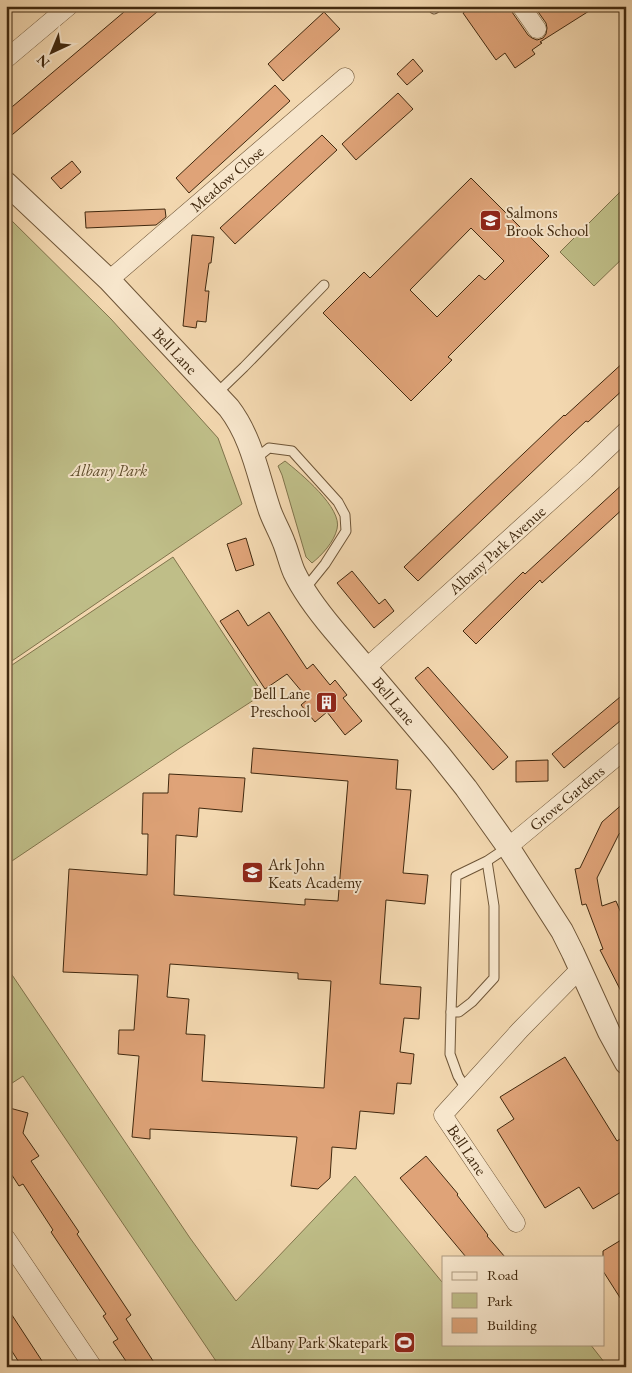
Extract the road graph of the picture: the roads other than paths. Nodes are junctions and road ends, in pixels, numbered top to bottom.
1 (69, 6) edge
2 (522, 6) edge
3 (537, 29) dead end
4 (6, 59) edge
5 (345, 77) dead end
6 (6, 183) edge
7 (109, 280) junction
8 (324, 285) dead end
9 (216, 394) junction
10 (626, 431) edge
11 (254, 460) junction
12 (304, 590) junction
13 (366, 668) junction
14 (626, 749) edge
15 (508, 847) junction
16 (487, 861) junction
17 (580, 969) junction
18 (451, 1012) junction
19 (626, 1063) edge
20 (466, 1089) junction
21 (516, 1223) dead end
22 (6, 1238) edge
23 (94, 1367) edge

1 - 4 street
2 - 3 street
5 - 7 street, Meadow Close
6 - 7 street, Bell Lane
7 - 9 street, Bell Lane
8 - 9 lane
9 - 11 street, Bell Lane
10 - 13 street, Albany Park Avenue
11 - 12 street, Bell Lane
11 - 12 lane
12 - 13 street, Bell Lane
13 - 15 street, Bell Lane
14 - 15 street, Grove Gardens
15 - 16 lane
15 - 17 street, Bell Lane
16 - 18 lane
16 - 18 lane
17 - 19 street
17 - 20 street, Bell Lane
18 - 20 lane
20 - 21 street, Bell Lane
22 - 23 street

